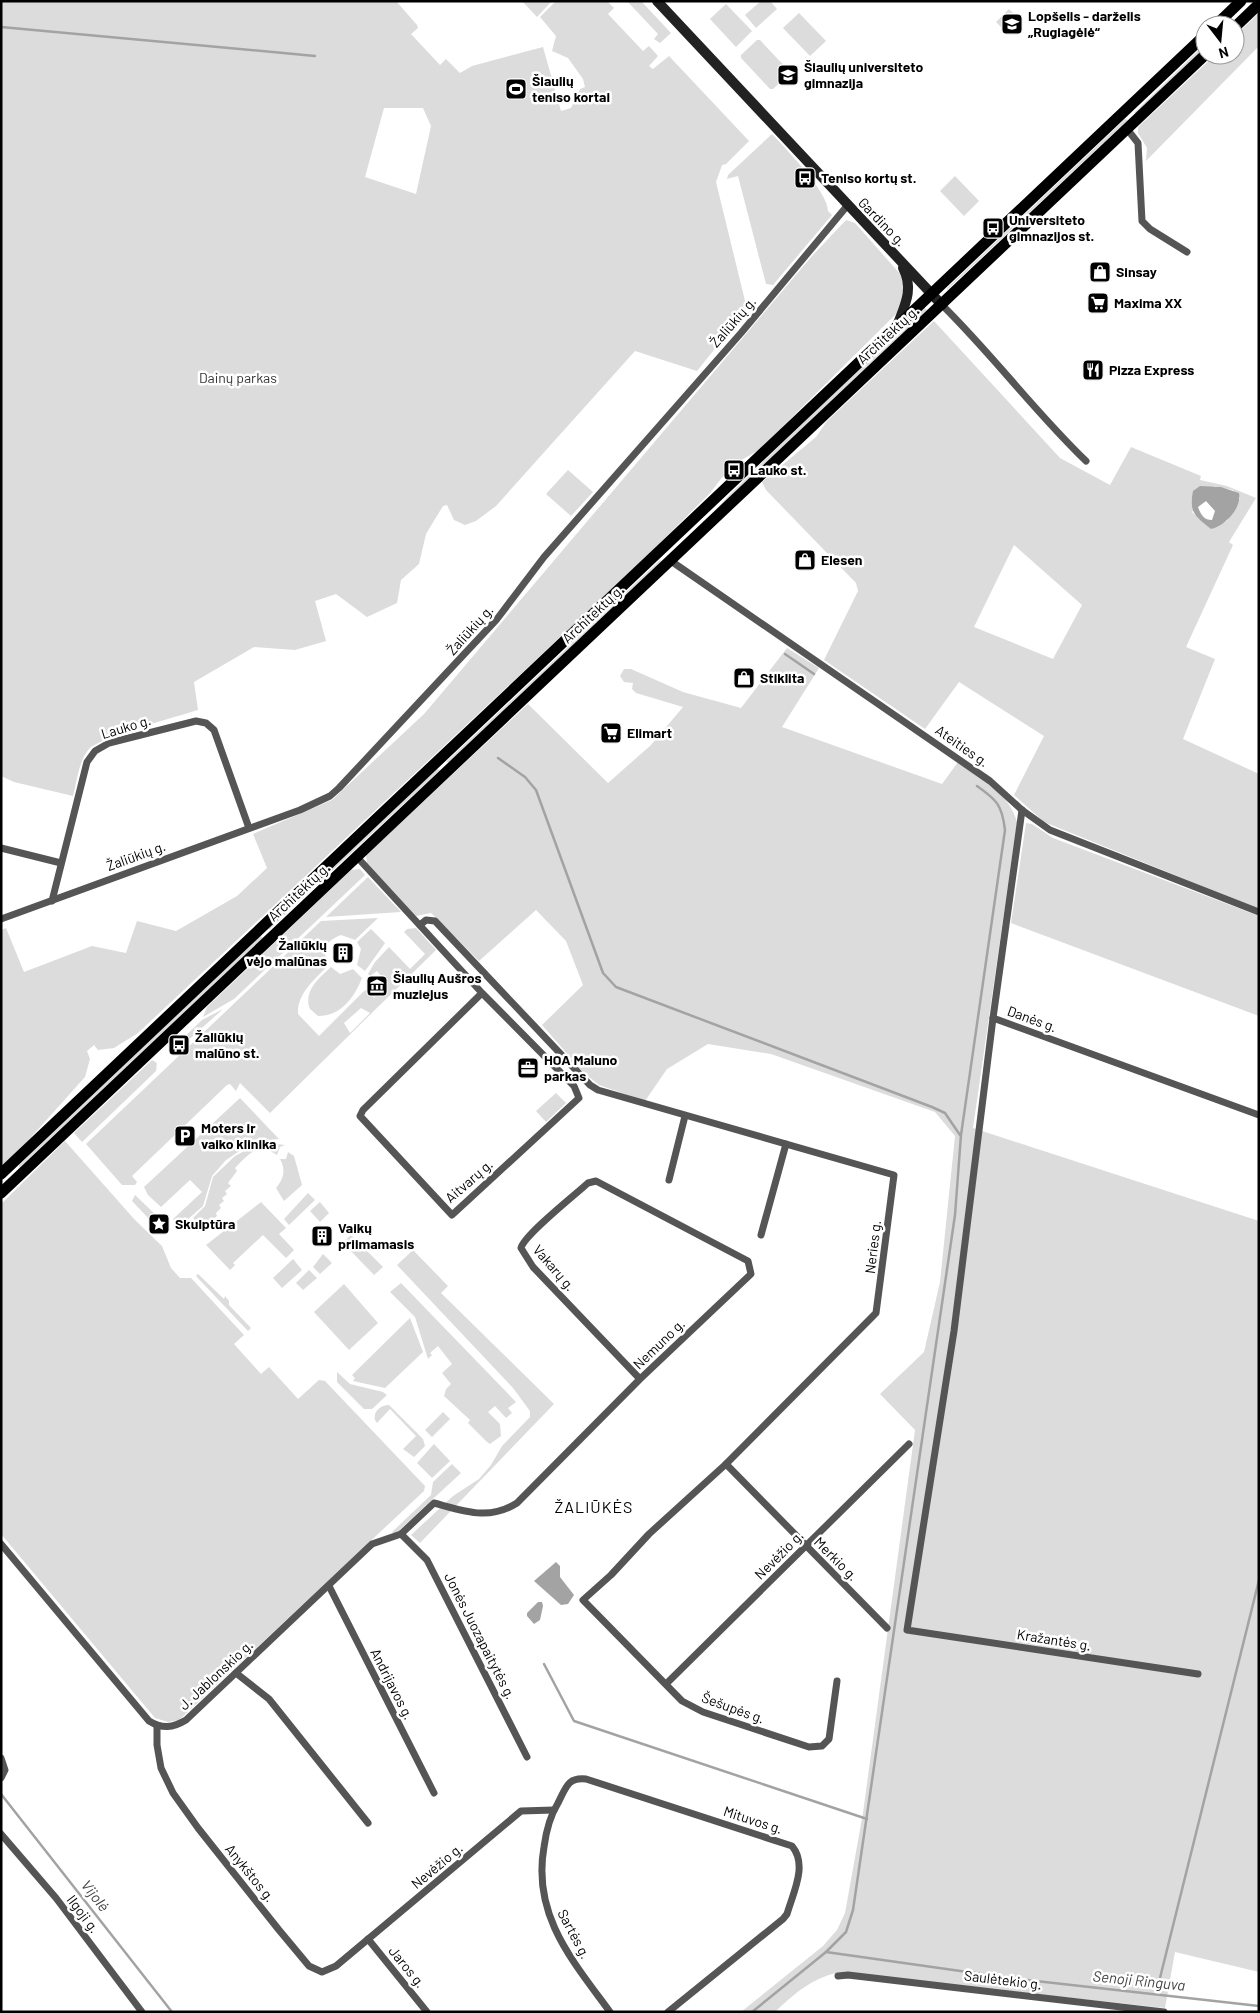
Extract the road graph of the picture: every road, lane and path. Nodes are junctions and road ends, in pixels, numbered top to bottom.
1 (657, 1) edge
2 (1241, 1) edge
3 (1259, 4) edge
4 (1226, 15) edge
5 (1245, 17) edge
6 (1195, 45) edge
7 (1195, 65) edge
8 (1126, 111) junction
9 (1136, 121) junction
10 (1127, 129) junction
11 (847, 206) junction
12 (1187, 252) dead end
13 (898, 259) junction
14 (931, 294) junction
15 (942, 305) junction
16 (897, 327) junction
17 (1086, 461) dead end
18 (660, 552) junction
19 (671, 561) junction
20 (438, 762) junction
21 (448, 771) junction
22 (1022, 810) junction
23 (249, 828) junction
24 (1, 848) edge
25 (357, 857) junction
26 (60, 863) junction
27 (52, 901) junction
28 (1259, 912) edge
29 (1, 919) edge
30 (420, 925) junction
31 (261, 929) junction
32 (271, 939) junction
33 (482, 993) junction
34 (993, 1018) junction
35 (1259, 1115) edge
36 (685, 1116) junction
37 (786, 1144) junction
38 (5, 1170) edge
39 (19, 1177) junction
40 (669, 1180) dead end
41 (596, 1181) joint
42 (1, 1193) edge
43 (761, 1235) dead end
44 (640, 1379) junction
45 (909, 1444) dead end
46 (726, 1464) junction
47 (401, 1534) junction
48 (1, 1544) edge
49 (806, 1546) junction
50 (629, 1555) joint
51 (329, 1586) junction
52 (887, 1628) dead end
53 (236, 1673) junction
54 (1198, 1674) dead end
55 (837, 1681) dead end
56 (666, 1684) junction
57 (157, 1726) junction
58 (527, 1757) dead end
59 (1, 1758) edge
60 (1, 1778) edge
61 (576, 1778) joint
62 (434, 1793) dead end
63 (554, 1810) junction
64 (368, 1823) dead end
65 (1, 1834) edge
66 (368, 1939) junction
67 (838, 1976) dead end
68 (142, 2012) edge
69 (427, 2012) edge
70 (610, 2012) edge
71 (668, 2012) edge
72 (1164, 2012) edge

1 - 11 main road, Gardino g.
2 - 4 main road
3 - 5 main road
6 - 8 main road, Architektų g.
7 - 9 main road, Architektų g.
8 - 9 main road
8 - 14 main road, Architektų g.
9 - 10 main road, Architektų g.
10 - 12 street
10 - 15 main road, Architektų g.
11 - 13 main road, Gardino g.
11 - 23 street, Žaliūkių g.
13 - 14 main road, Gardino g.
13 - 16 main road
14 - 15 main road, Gardino g.
14 - 16 main road, Architektų g.
15 - 17 street, Gardino g.
15 - 19 main road, Architektų g.
16 - 18 main road, Architektų g.
18 - 19 main road
18 - 20 main road, Architektų g.
19 - 21 main road, Architektų g.
19 - 22 street, Ateities g.
20 - 21 main road
20 - 31 main road, Architektų g.
21 - 25 main road, Architektų g.
22 - 28 street, Ateities g.
22 - 34 street, Danės g.
23 - 26 street, Lauko g.
23 - 27 street, Žaliūkių g.
24 - 26 street
25 - 30 street, Aitvarų g.
25 - 32 main road, Architektų g.
26 - 27 street, Lauko g.
27 - 29 street, Žaliūkių g.
30 - 33 street, Aitvarų g.
30 - 36 street, Neries g.
31 - 32 main road
31 - 38 main road, Architektų g.
32 - 39 main road, Architektų g.
33 - 33 street, Aitvarų g.
34 - 35 street, Danės g.
34 - 54 street, Kražantės g.
36 - 37 street, Neries g.
36 - 40 street
37 - 43 street
37 - 46 street, Neries g.
38 - 39 main road
39 - 42 main road, Architektų g.
41 - 44 street, Vakarų g.
41 - 44 street, Nemuno g.
44 - 47 street, Nemuno g.
45 - 49 street, Nevėžio g.
46 - 49 street, Merkio g.
46 - 50 street, Neries g.
47 - 51 street, J. Jablonskio g.
47 - 58 street, Jonės Juozapaitytės g.
48 - 57 street
49 - 52 street, Merkio g.
49 - 56 street, Nevėžio g.
50 - 56 street, Šešupės g.
51 - 53 street, J. Jablonskio g.
51 - 62 street, Andrijavos g.
53 - 57 street, J. Jablonskio g.
53 - 64 street
55 - 56 street, Šešupės g.
57 - 66 street, Anykštos g.
59 - 60 street
61 - 63 street, Sartės g.
61 - 71 street, Mituvos g.
63 - 66 street, Nevėžio g.
63 - 70 street, Sartės g.
65 - 68 street, Ilgoji g.
66 - 69 street, Jaros g.
67 - 72 street, Saulėtekio g.

